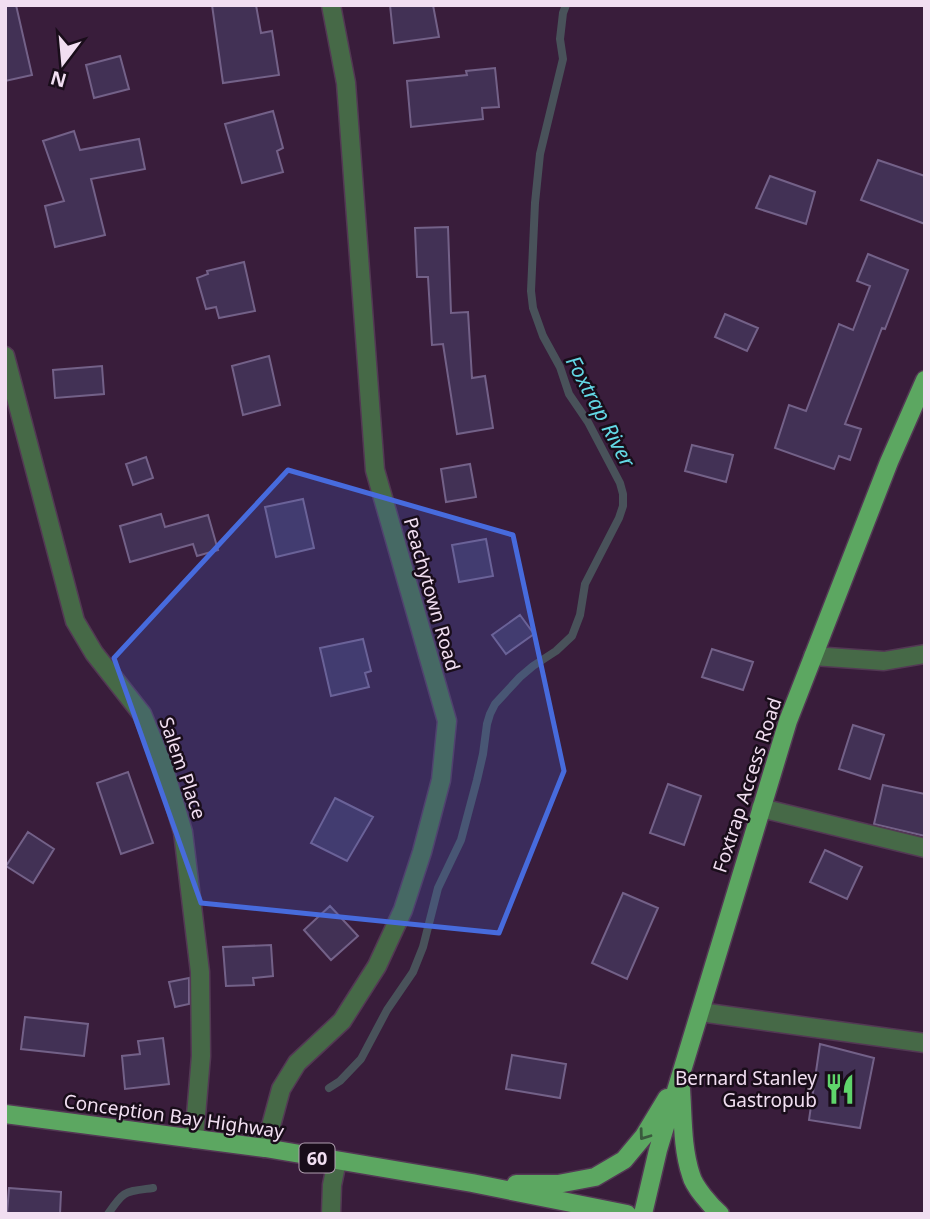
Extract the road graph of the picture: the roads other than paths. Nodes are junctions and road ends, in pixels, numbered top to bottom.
1 (331, 5) edge
2 (5, 356) edge
3 (925, 380) edge
4 (925, 654) edge
5 (813, 656) junction
6 (761, 808) junction
7 (925, 848) edge
8 (700, 1012) junction
9 (925, 1043) edge
10 (680, 1078) junction
11 (5, 1114) edge
12 (194, 1139) junction
13 (265, 1148) junction
14 (337, 1161) junction
15 (472, 1183) junction
16 (331, 1214) edge
17 (627, 1214) edge
18 (643, 1214) edge
19 (720, 1214) edge

1 - 13 street, Peachytown Road
2 - 12 street, Salem Place
3 - 5 main road, Foxtrap Access Road
4 - 5 street
5 - 6 main road, Foxtrap Access Road
6 - 7 street
6 - 8 main road, Foxtrap Access Road
8 - 9 street
8 - 10 main road, Foxtrap Access Road
10 -> 15 main road
10 - 18 main road, Foxtrap Access Road
10 - 19 main road
11 - 12 main road, Conception Bay Highway / 60
12 - 13 main road, Conception Bay Highway / 60
13 - 14 main road, Conception Bay Highway / 60
14 - 15 main road, Conception Bay Highway / 60
14 - 16 street
15 - 17 main road, Conception Bay Highway / 60

